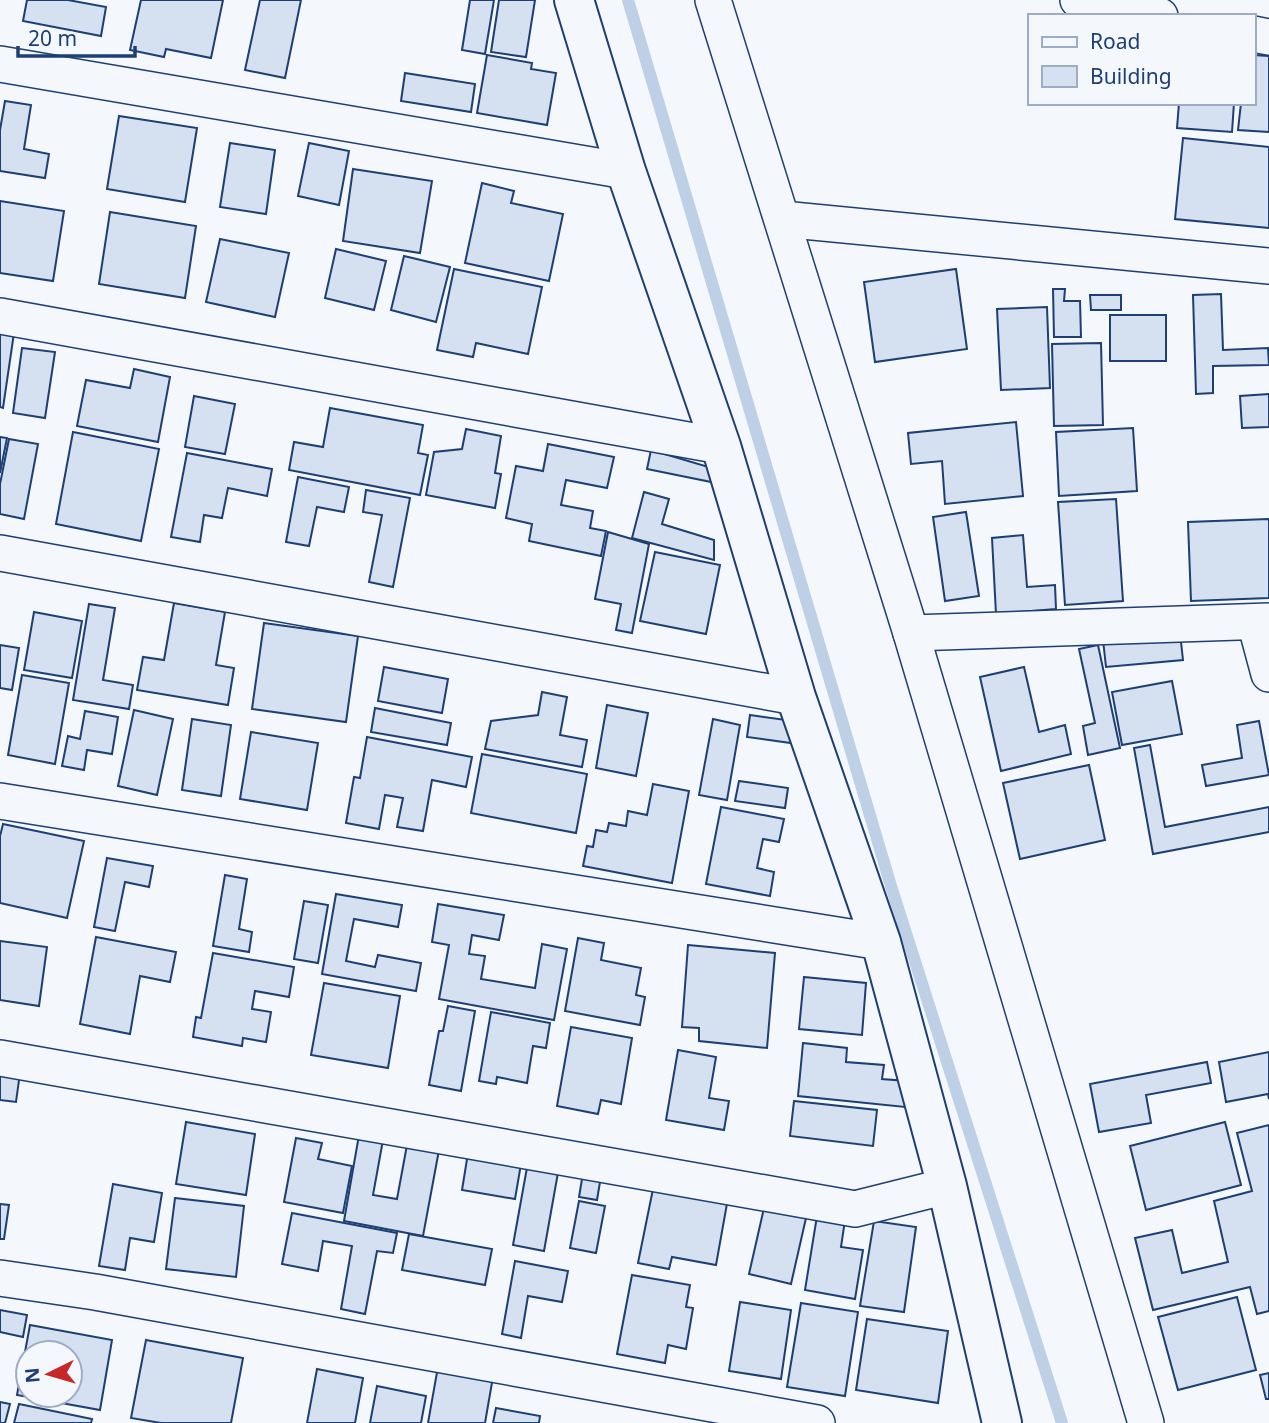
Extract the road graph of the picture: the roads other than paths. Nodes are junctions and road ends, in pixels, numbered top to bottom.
1 (574, 0) edge
2 (713, 0) edge
3 (1078, 0) edge
4 (1150, 14) edge
5 (0, 64) edge
6 (626, 171) junction
7 (782, 219) junction
8 (1269, 266) edge
9 (0, 316) edge
10 (721, 446) junction
11 (0, 553) edge
12 (1262, 622) edge
13 (911, 633) junction
14 (1269, 674) edge
15 (796, 696) junction
16 (0, 801) edge
17 (881, 942) junction
18 (0, 1058) edge
19 (947, 1186) junction
20 (0, 1278) edge
21 (817, 1423) edge
22 (1002, 1423) edge
23 (1146, 1423) edge

1 - 6 street
2 - 7 street
3 - 4 street
5 - 6 street
6 - 10 street
7 - 8 street
7 - 13 street
9 - 10 street
10 - 15 street
11 - 15 street
12 - 13 street
12 - 14 street
13 - 23 street
15 - 17 street
16 - 17 street
17 - 19 street
18 - 19 street
19 - 22 street
20 - 21 street

